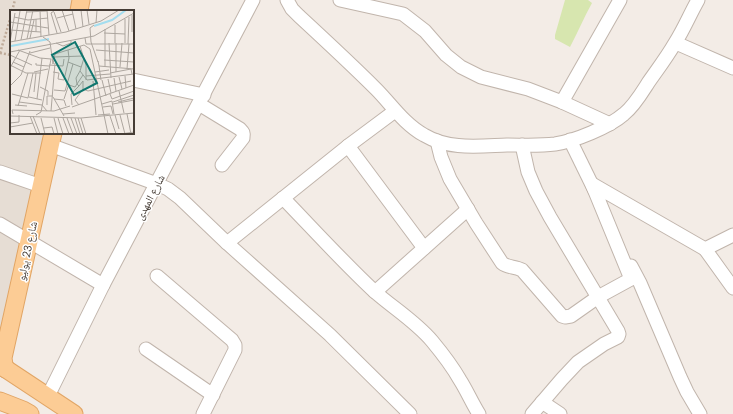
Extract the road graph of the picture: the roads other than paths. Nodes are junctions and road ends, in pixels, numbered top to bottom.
1 (81, 0) edge
2 (254, 0) edge
3 (287, 0) edge
4 (340, 0) edge
5 (620, 0) edge
6 (698, 0) edge
7 (79, 10) edge
8 (676, 43) junction
9 (733, 68) edge
10 (134, 80) edge
11 (201, 100) junction
12 (562, 102) junction
13 (395, 111) junction
14 (610, 124) junction
15 (51, 139) edge
16 (570, 140) junction
17 (437, 141) junction
18 (522, 145) junction
19 (348, 146) junction
20 (222, 165) dead end
21 (0, 172) edge
22 (157, 184) junction
23 (592, 184) junction
24 (41, 186) junction
25 (283, 198) junction
26 (468, 209) junction
27 (0, 224) edge
28 (733, 235) edge
29 (29, 241) junction
30 (227, 243) junction
31 (424, 248) junction
32 (705, 249) junction
33 (157, 276) dead end
34 (103, 285) junction
35 (733, 288) edge
36 (375, 292) junction
37 (598, 297) junction
38 (146, 349) dead end
39 (3, 367) edge
40 (213, 395) junction
41 (48, 396) junction
42 (0, 401) edge
43 (542, 402) junction
44 (30, 414) edge
45 (74, 414) edge
46 (202, 414) edge
47 (410, 414) edge
48 (479, 414) edge
49 (532, 414) edge
50 (560, 414) edge
51 (700, 414) edge

1 - 7 main road
2 - 11 street, شارع المهدى
3 - 13 street
4 - 12 street
5 - 12 street
6 - 8 street
8 - 9 street
8 - 14 street
10 - 11 street
11 - 20 street
11 - 22 street, شارع المهدى
12 - 14 street
13 - 17 street
13 - 19 street
14 - 16 street
15 - 22 street
15 - 24 main road, شارع 23 يوليو
16 - 18 street
16 - 23 street
17 - 18 street
17 - 26 street
18 - 37 street
19 - 25 street
19 - 31 street
21 - 24 street
22 - 30 street
22 - 34 street, شارع المهدى
23 - 32 street
23 - 37 street
23 - 51 street
24 - 29 main road, شارع 23 يوليو
25 - 30 street
25 - 36 street
26 - 31 street
26 - 37 street
27 - 29 street
28 - 32 street
29 - 34 street
29 - 39 main road, شارع 23 يوليو
30 - 47 street
31 - 36 street
32 - 35 street
33 - 40 street
34 - 41 street, شارع المهدى
36 - 48 street
37 - 43 street
38 - 40 street
39 - 41 main road
40 - 46 street
41 - 45 main road
42 - 44 main road
43 - 49 street
43 - 50 street

